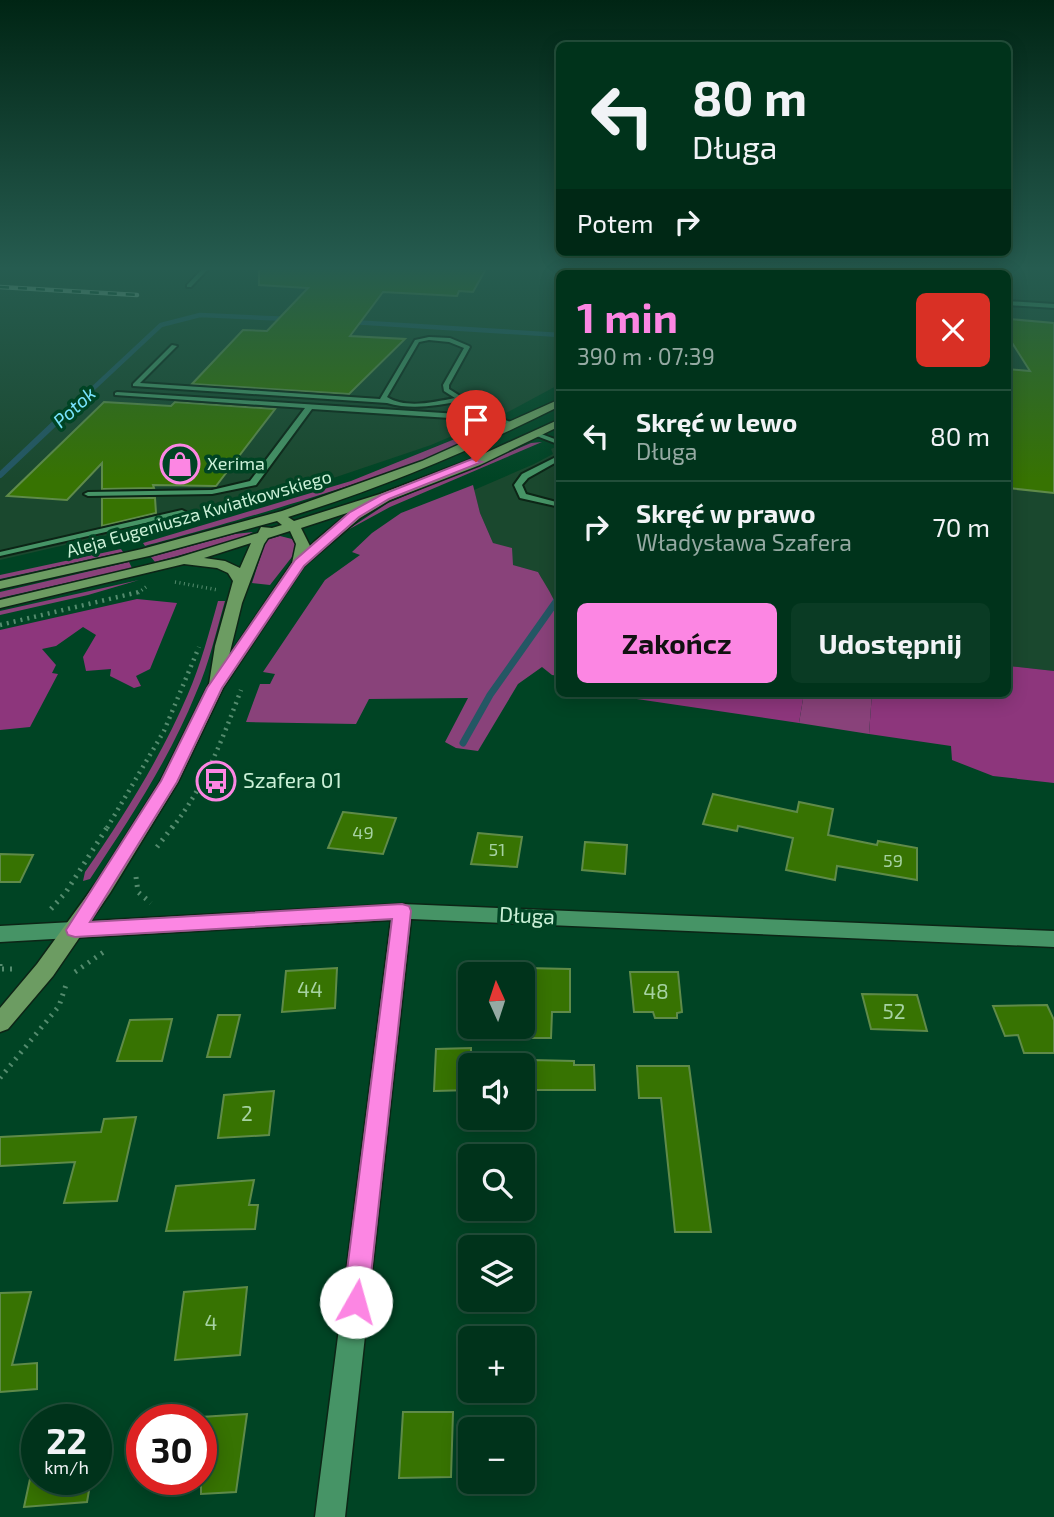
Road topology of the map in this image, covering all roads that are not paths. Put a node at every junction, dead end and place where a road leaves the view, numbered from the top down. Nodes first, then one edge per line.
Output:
1 (173, 346) dead end
2 (117, 394) dead end
3 (461, 400) junction
4 (386, 401) junction
5 (556, 404) edge
6 (310, 407) junction
7 (477, 418) junction
8 (556, 424) edge
9 (514, 425) junction
10 (536, 434) junction
11 (556, 442) edge
12 (556, 459) edge
13 (88, 494) dead end
14 (385, 497) junction
15 (556, 505) dead end
16 (182, 512) dead end
17 (277, 516) junction
18 (292, 526) junction
19 (262, 535) junction
20 (0, 554) edge
21 (181, 561) junction
22 (299, 563) junction
23 (0, 585) edge
24 (234, 592) junction
25 (0, 604) edge
26 (215, 688) junction
27 (402, 911) junction
28 (75, 930) junction
29 (0, 934) edge
30 (1054, 939) edge
31 (0, 1023) edge
32 (330, 1517) edge

1 - 4 lane
2 - 6 lane
3 - 4 lane
3 - 4 lane
3 - 7 lane
5 - 9 street, Aleja Eugeniusza Kwiatkowskiego
6 - 7 lane
6 - 13 lane
7 - 9 lane
8 - 10 street, Aleja Eugeniusza Kwiatkowskiego
9 - 10 street
9 - 17 street, Aleja Eugeniusza Kwiatkowskiego
10 - 11 lane
10 - 14 street, Aleja Eugeniusza Kwiatkowskiego
12 - 15 lane
14 - 18 street, Aleja Eugeniusza Kwiatkowskiego
14 - 22 street
16 - 20 lane
17 - 18 street
17 - 19 street
17 - 23 street, Aleja Eugeniusza Kwiatkowskiego
18 - 19 street, Aleja Eugeniusza Kwiatkowskiego
18 - 22 street
19 - 21 street, Aleja Eugeniusza Kwiatkowskiego
19 - 24 street
21 - 24 street
21 - 25 street, Aleja Eugeniusza Kwiatkowskiego
22 - 26 street
24 - 26 street
26 - 28 street
27 - 28 street, Długa
27 - 30 street, Długa
27 - 32 street
28 - 29 street, Długa
28 - 31 street

